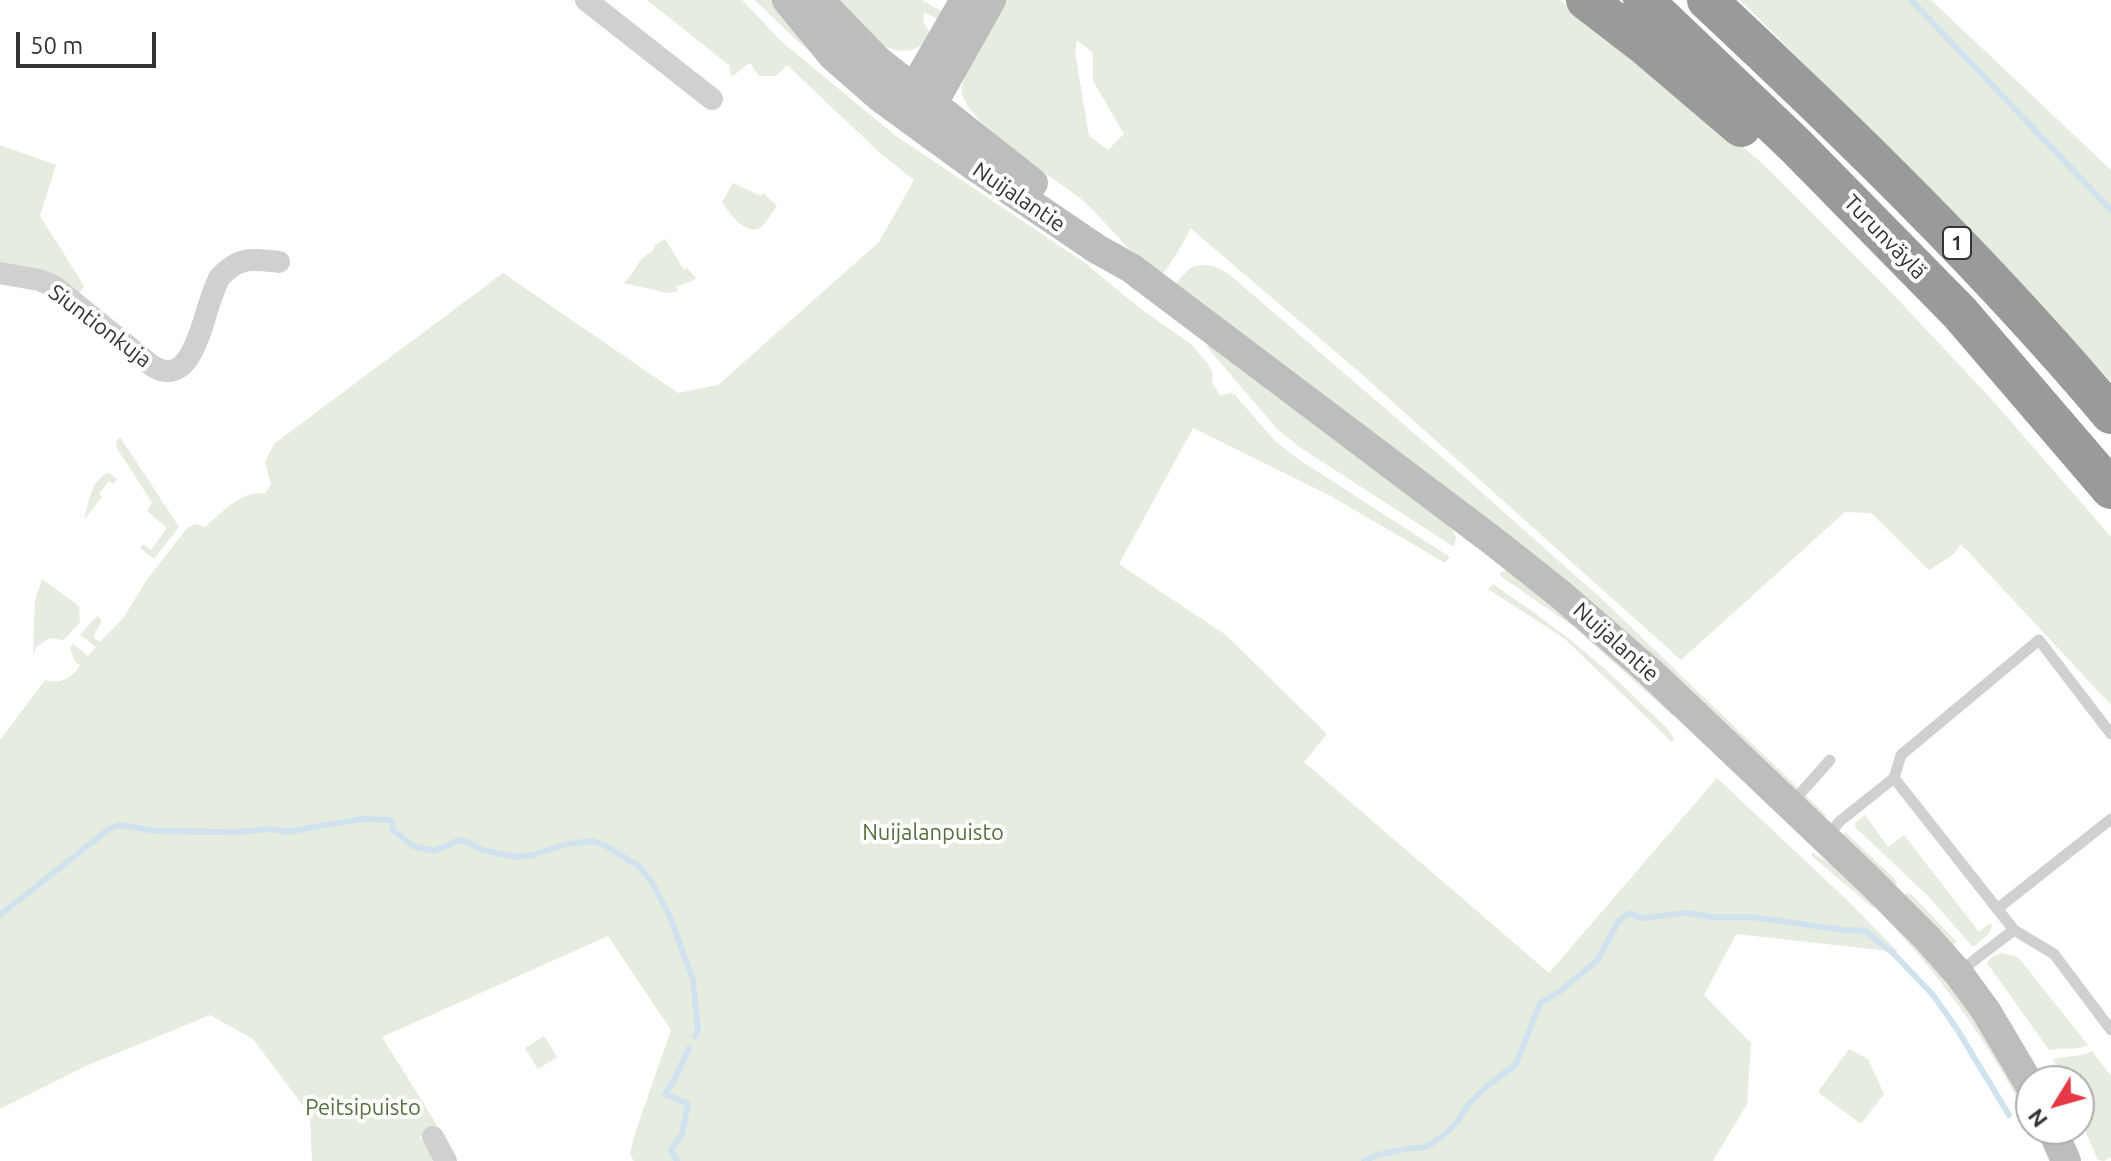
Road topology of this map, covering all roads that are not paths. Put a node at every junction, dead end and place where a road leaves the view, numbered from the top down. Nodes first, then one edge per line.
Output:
1 (586, 0) edge
2 (787, 0) edge
3 (819, 0) edge
4 (965, 0) edge
5 (991, 0) edge
6 (1586, 0) edge
7 (1643, 0) edge
8 (1707, 0) edge
9 (712, 99) dead end
10 (919, 105) junction
11 (279, 262) dead end
12 (0, 273) edge
13 (1960, 313) junction
14 (2111, 414) edge
15 (2111, 489) edge
16 (2111, 734) edge
17 (1830, 760) dead end
18 (1894, 778) junction
19 (1790, 805) junction
20 (2111, 819) edge
21 (1825, 839) junction
22 (1997, 909) junction
23 (2014, 930) junction
24 (1959, 974) junction
25 (2111, 1030) edge
26 (2018, 1065) edge
27 (433, 1137) dead end
28 (446, 1161) edge

1 - 9 street
2 - 10 main road
3 - 10 main road
4 - 10 main road
5 - 10 main road
6 - 13 highway
7 - 13 highway, Turunväylä / 1
8 - 14 highway, Turunväylä / 1
10 - 19 main road, Nuijalantie
11 - 12 street, Siuntionkuja
13 - 15 highway, Turunväylä / 1
16 - 18 lane
17 - 19 lane
18 - 21 lane
18 - 22 lane
19 - 21 main road, Nuijalantie
20 - 22 lane
21 - 24 main road, Nuijalantie
22 - 23 lane
23 - 24 lane
23 - 25 lane
24 - 26 main road, Nuijalantie
27 - 28 street

